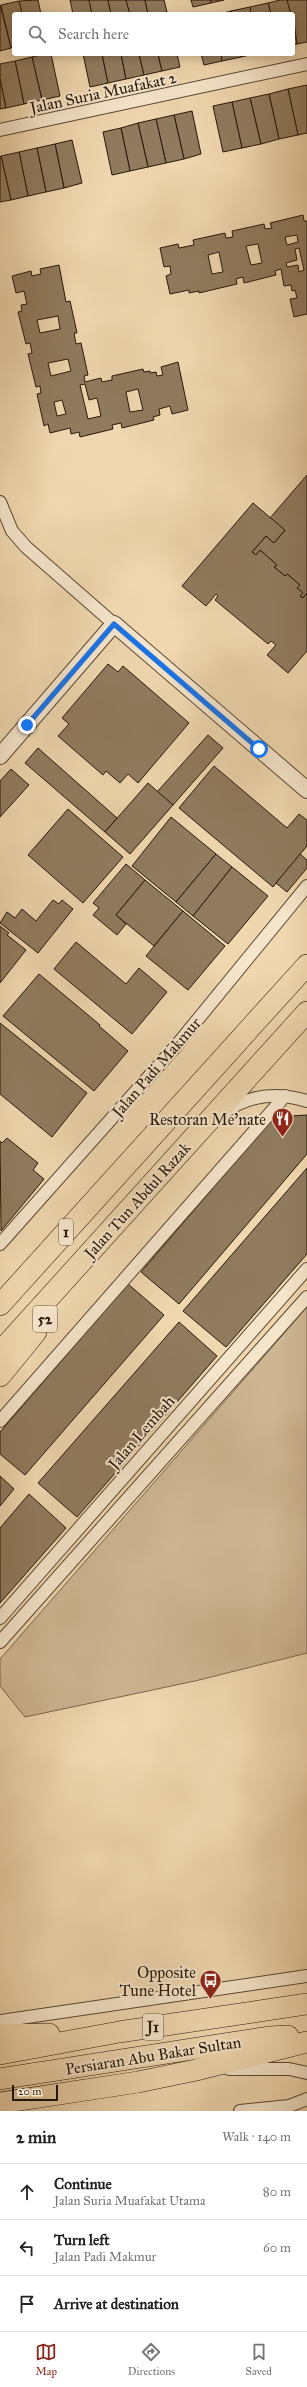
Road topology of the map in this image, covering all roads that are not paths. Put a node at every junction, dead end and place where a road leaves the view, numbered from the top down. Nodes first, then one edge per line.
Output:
1 (307, 64) edge
2 (0, 130) edge
3 (0, 502) edge
4 (114, 624) junction
5 (0, 756) edge
6 (307, 790) edge
7 (307, 886) edge
8 (307, 965) edge
9 (307, 1012) edge
10 (285, 1096) junction
11 (307, 1101) edge
12 (207, 1124) junction
13 (0, 1244) edge
14 (84, 1258) junction
15 (307, 1269) edge
16 (307, 1297) edge
17 (0, 1305) edge
18 (0, 1352) edge
19 (228, 1358) junction
20 (242, 1369) junction
21 (0, 1376) edge
22 (0, 1421) edge
23 (76, 1530) junction
24 (90, 1543) junction
25 (0, 1618) edge
26 (0, 1642) edge
27 (307, 1976) edge
28 (307, 2004) edge
29 (0, 2021) edge
30 (119, 2032) junction
31 (0, 2035) edge
32 (307, 2035) edge
33 (307, 2042) edge
34 (0, 2054) edge
35 (196, 2070) junction
36 (307, 2073) edge
37 (0, 2079) edge
38 (307, 2099) edge
39 (0, 2103) edge
40 (258, 2110) edge
41 (240, 2111) edge

1 - 2 street, Jalan Suria Muafakat 2
3 - 4 street
4 - 5 street
4 - 6 street
7 - 13 street, Jalan Padi Makmur
8 - 17 highway, Jalan Tun Abdul Razak / 1
9 - 12 highway, Jalan Tun Abdul Razak / 1
10 - 11 street
10 - 12 street
10 - 22 street
12 - 14 highway, Jalan Tun Abdul Razak / 1
14 - 18 highway, Jalan Tun Abdul Razak / 1
14 - 21 highway, 52
15 - 19 street, Jalan Lembah
16 - 20 street
19 - 20 street
19 - 23 street, Jalan Lembah
20 - 24 street
23 - 24 street
23 - 25 street, Jalan Lembah
24 - 26 street
27 - 29 street
28 - 30 highway, Persiaran Abu Bakar Sultan / J1
30 - 31 highway
30 - 34 highway, Persiaran Abu Bakar Sultan / J1
32 - 37 highway, Persiaran Abu Bakar Sultan / J1
33 - 35 highway
35 - 36 street
35 - 39 highway
38 - 40 street
40 - 41 street

